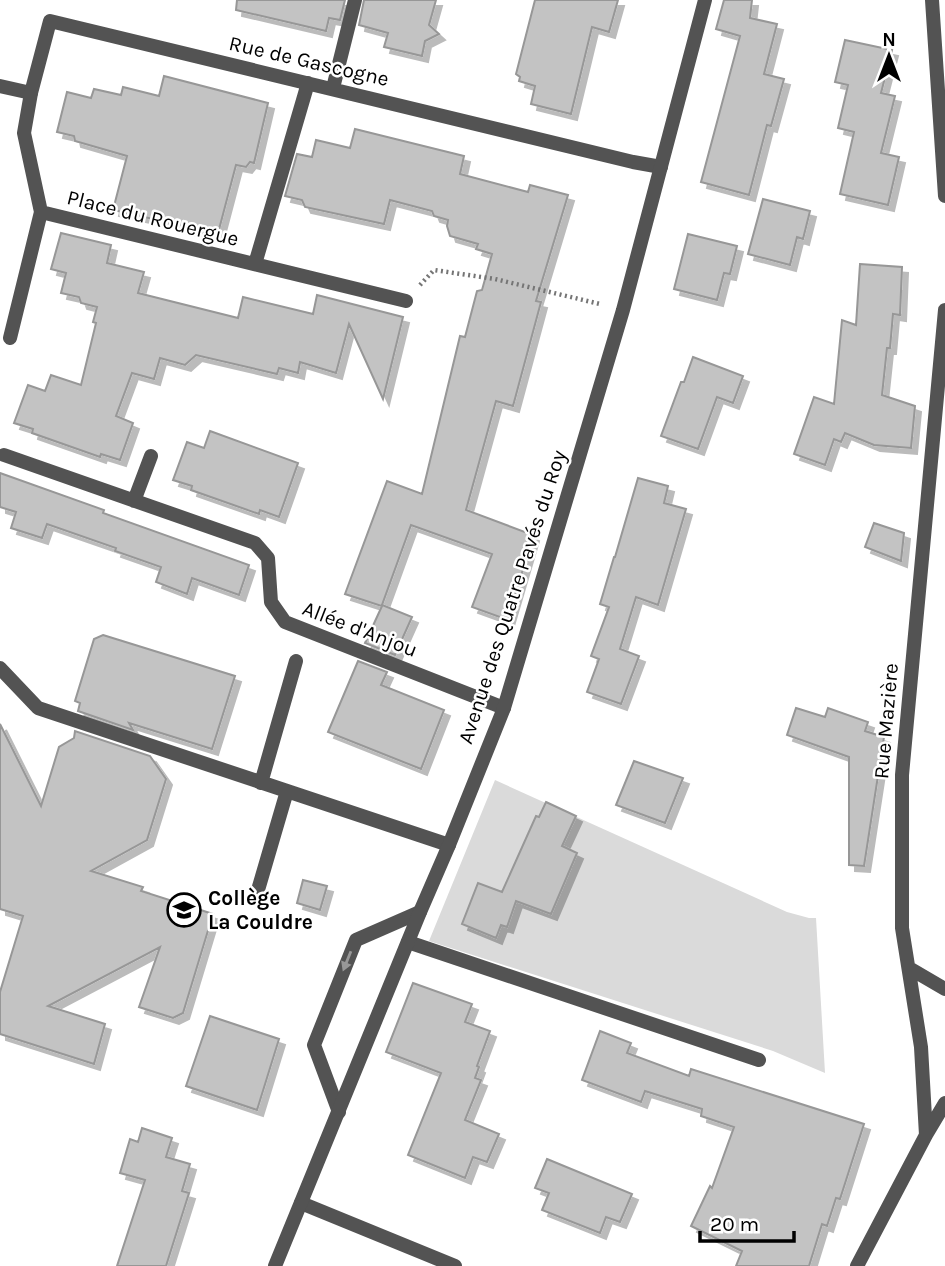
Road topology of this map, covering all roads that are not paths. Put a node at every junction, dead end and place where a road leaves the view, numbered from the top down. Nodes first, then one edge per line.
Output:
1 (355, 0) edge
2 (705, 0) edge
3 (932, 0) edge
4 (308, 83) junction
5 (0, 86) edge
6 (333, 88) junction
7 (31, 93) junction
8 (661, 167) junction
9 (945, 196) edge
10 (41, 212) junction
11 (256, 264) junction
12 (406, 302) road end
13 (945, 310) edge
14 (10, 338) dead end
15 (4, 455) dead end
16 (151, 456) dead end
17 (134, 501) junction
18 (296, 661) dead end
19 (0, 668) edge
20 (504, 708) junction
21 (261, 783) junction
22 (287, 791) junction
23 (449, 845) junction
24 (258, 890) dead end
25 (420, 912) junction
26 (408, 942) junction
27 (909, 968) junction
28 (945, 989) edge
29 (760, 1060) dead end
30 (945, 1103) edge
31 (339, 1112) junction
32 (926, 1135) junction
33 (301, 1203) junction
34 (275, 1266) edge
35 (456, 1266) edge
36 (857, 1266) edge

1 - 6 street
2 - 8 street, Avenue des Quatre Pavés du Roy
3 - 9 street
4 - 6 street, Rue de Gascogne
4 - 7 street, Rue de Gascogne
4 - 11 street, Place du Rouergue
5 - 7 street
6 - 8 street, Rue de Gascogne
7 - 10 street
8 - 20 street, Avenue des Quatre Pavés du Roy
10 - 11 street, Place du Rouergue
10 - 14 street
11 - 12 street, Place du Rouergue
13 - 27 street, Rue Mazière
15 - 17 street, Allée d'Anjou
16 - 17 street
17 - 20 street, Allée d'Anjou
18 - 21 street
19 - 21 street
20 - 23 street, Avenue des Quatre Pavés du Roy
21 - 22 street
22 - 23 street
22 - 24 street
23 - 25 street, Avenue des Quatre Pavés du Roy
25 - 26 street, Avenue des Quatre Pavés du Roy
25 -> 31 street
26 - 29 street
26 - 31 street, Avenue des Quatre Pavés du Roy
27 - 28 street
27 - 32 street, Rue Mazière
30 - 32 street
31 - 33 street, Avenue des Quatre Pavés du Roy
32 - 36 street
33 - 34 street, Avenue des Quatre Pavés du Roy
33 - 35 street

